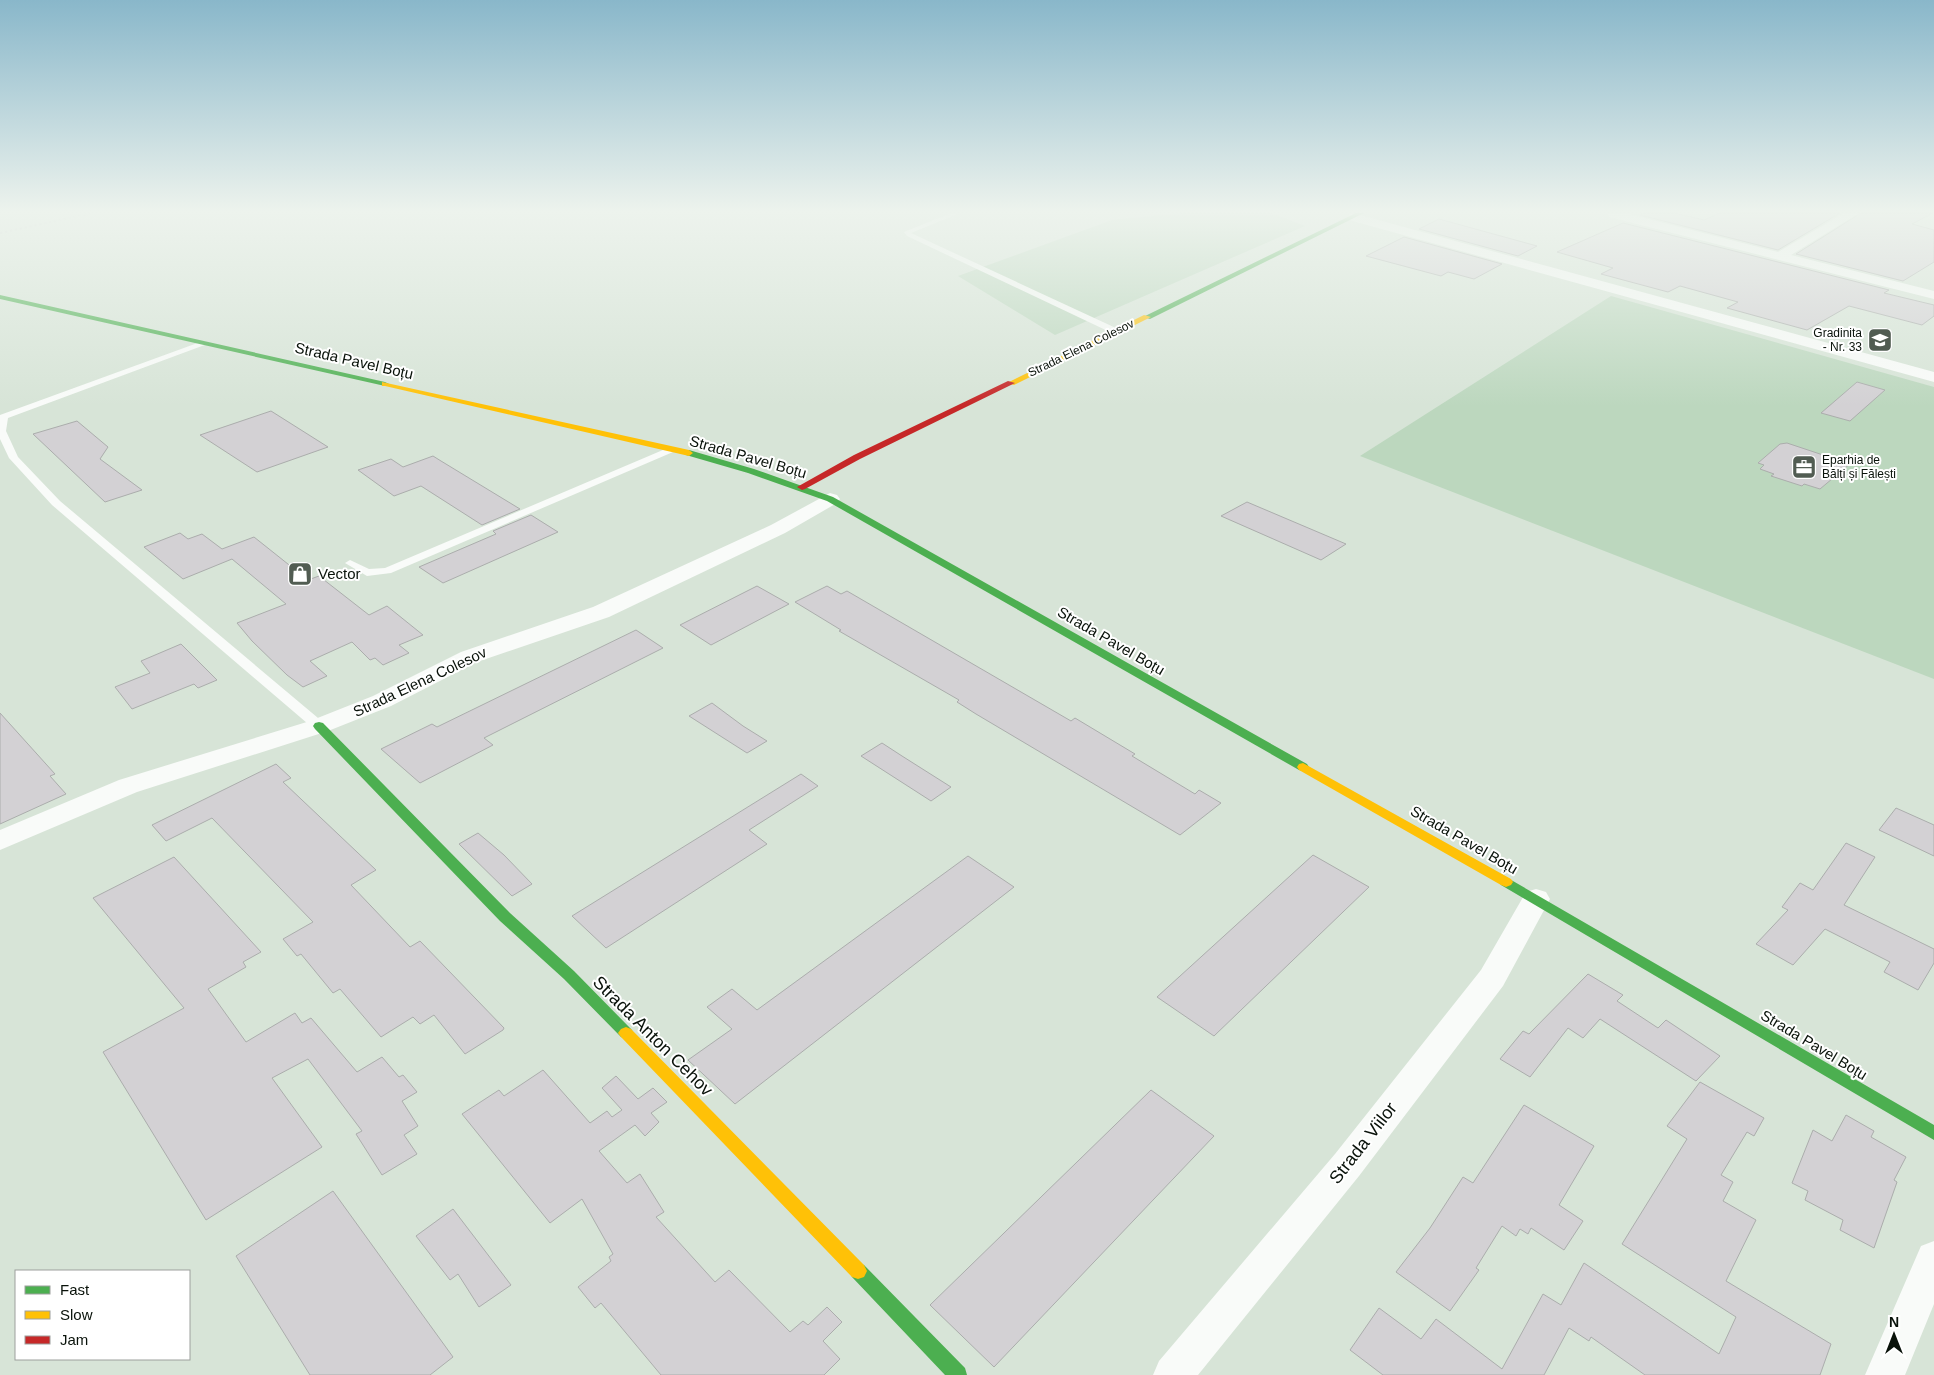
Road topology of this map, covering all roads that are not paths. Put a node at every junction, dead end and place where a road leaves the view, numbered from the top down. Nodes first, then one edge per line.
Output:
1 (999, 277) edge
2 (1227, 277) edge
3 (1577, 277) edge
4 (1863, 277) edge
5 (1934, 295) edge
6 (0, 296) edge
7 (1115, 331) junction
8 (206, 342) junction
9 (1934, 378) edge
10 (2, 418) edge
11 (670, 450) junction
12 (802, 487) junction
13 (830, 499) junction
14 (350, 563) dead end
15 (319, 726) junction
16 (0, 841) edge
17 (1536, 899) junction
18 (1934, 1133) edge
19 (1934, 1258) edge
20 (958, 1375) edge
21 (1173, 1375) edge
22 (1885, 1375) edge

1 - 7 lane
2 - 7 main road, Strada Elena Colesov
3 - 9 street
4 - 5 street
6 - 8 main road, Strada Pavel Boțu
7 - 12 main road, Strada Elena Colesov
8 - 10 lane
8 - 11 main road, Strada Pavel Boțu
10 - 15 lane
11 - 12 main road, Strada Pavel Boțu
11 - 14 lane
12 - 13 main road, Strada Pavel Boțu
13 - 15 street, Strada Elena Colesov
13 - 17 main road, Strada Pavel Boțu
15 - 16 street, Strada Elena Colesov
15 - 20 main road, Strada Anton Cehov
17 - 18 main road, Strada Pavel Boțu
17 - 21 street, Strada Viilor
19 - 22 street

